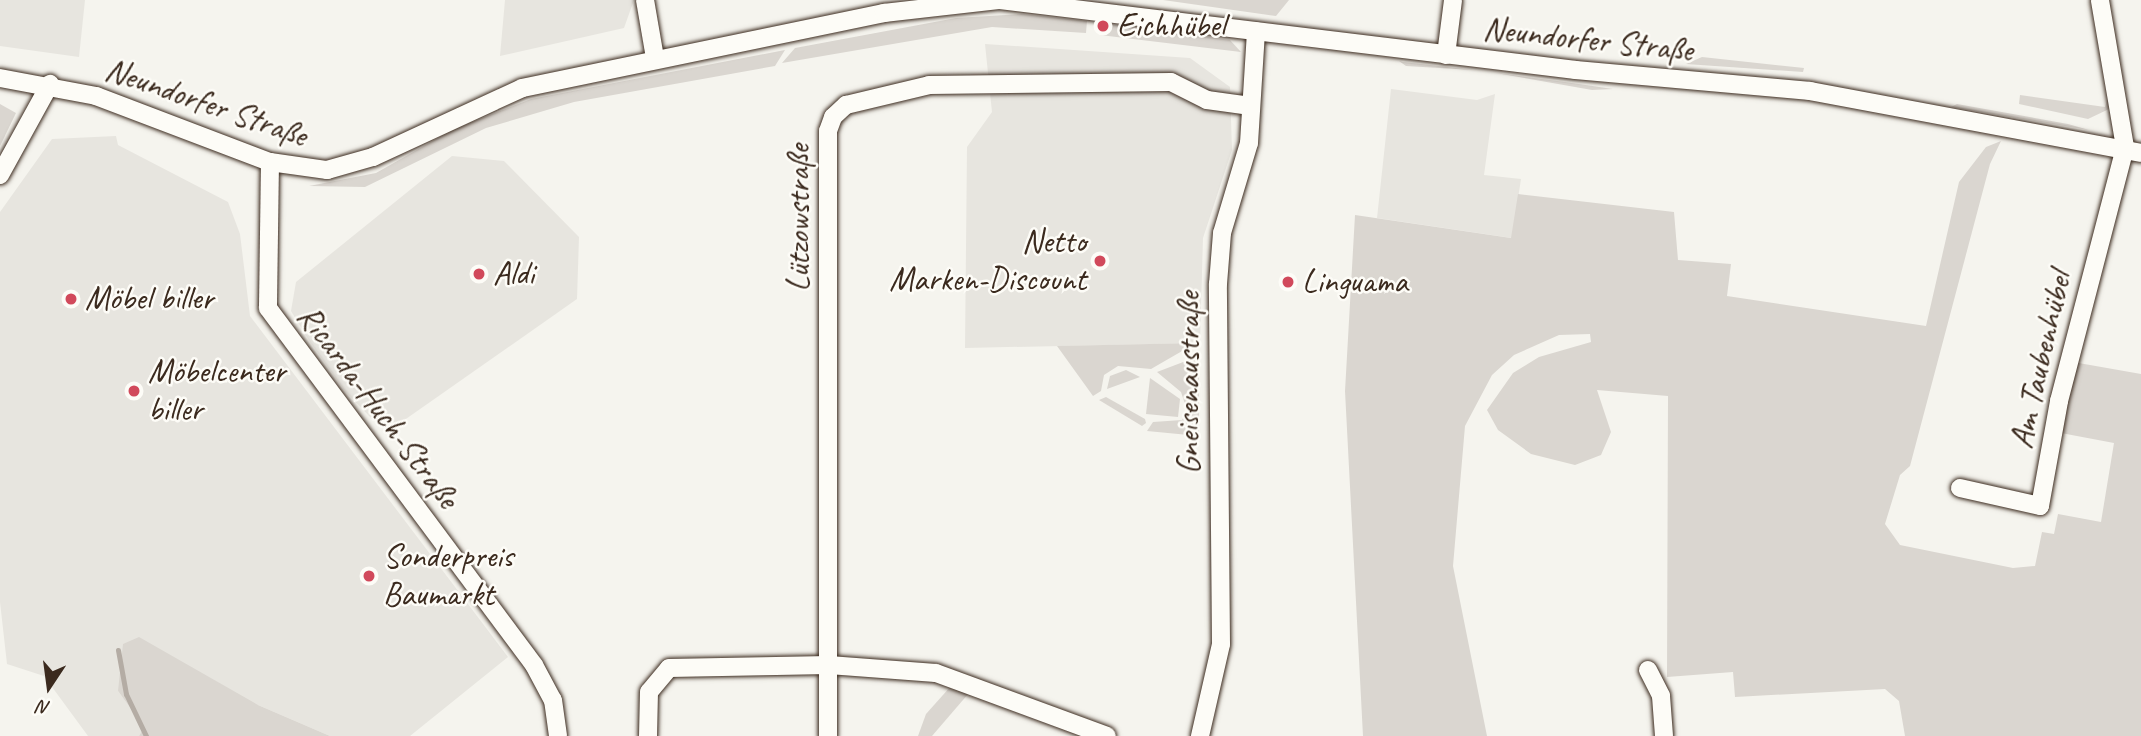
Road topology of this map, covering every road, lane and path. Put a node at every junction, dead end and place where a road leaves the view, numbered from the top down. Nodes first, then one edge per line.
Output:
1 (645, 0) edge
2 (999, 0) edge
3 (1453, 0) edge
4 (2100, 0) edge
5 (885, 7) edge
6 (1256, 31) junction
7 (1446, 55) junction
8 (655, 58) junction
9 (0, 78) edge
10 (50, 84) junction
11 (1251, 106) junction
12 (2133, 150) edge
13 (270, 162) junction
14 (0, 176) edge
15 (1960, 488) dead end
16 (829, 665) junction
17 (1648, 670) dead end
18 (558, 736) edge
19 (648, 736) edge
20 (828, 736) edge
21 (1107, 736) edge
22 (1200, 736) edge
23 (1664, 736) edge

1 - 8 street
2 - 5 street, Neundorfer Straße
2 - 6 street, Neundorfer Straße
3 - 7 street
4 - 12 street
5 - 8 street, Neundorfer Straße
6 - 7 street, Neundorfer Straße
6 - 11 street, Gneisenaustraße
7 - 12 street, Neundorfer Straße
8 - 13 street, Neundorfer Straße
9 - 10 street, Neundorfer Straße
10 - 13 street, Neundorfer Straße
10 - 14 street
11 - 16 street, Lützowstraße
11 - 22 street, Gneisenaustraße
12 - 15 street, Am Taubenhübel
13 - 18 street, Ricarda-Huch-Straße
16 - 19 street
16 - 20 street, Lützowstraße
16 - 21 street
17 - 23 street

